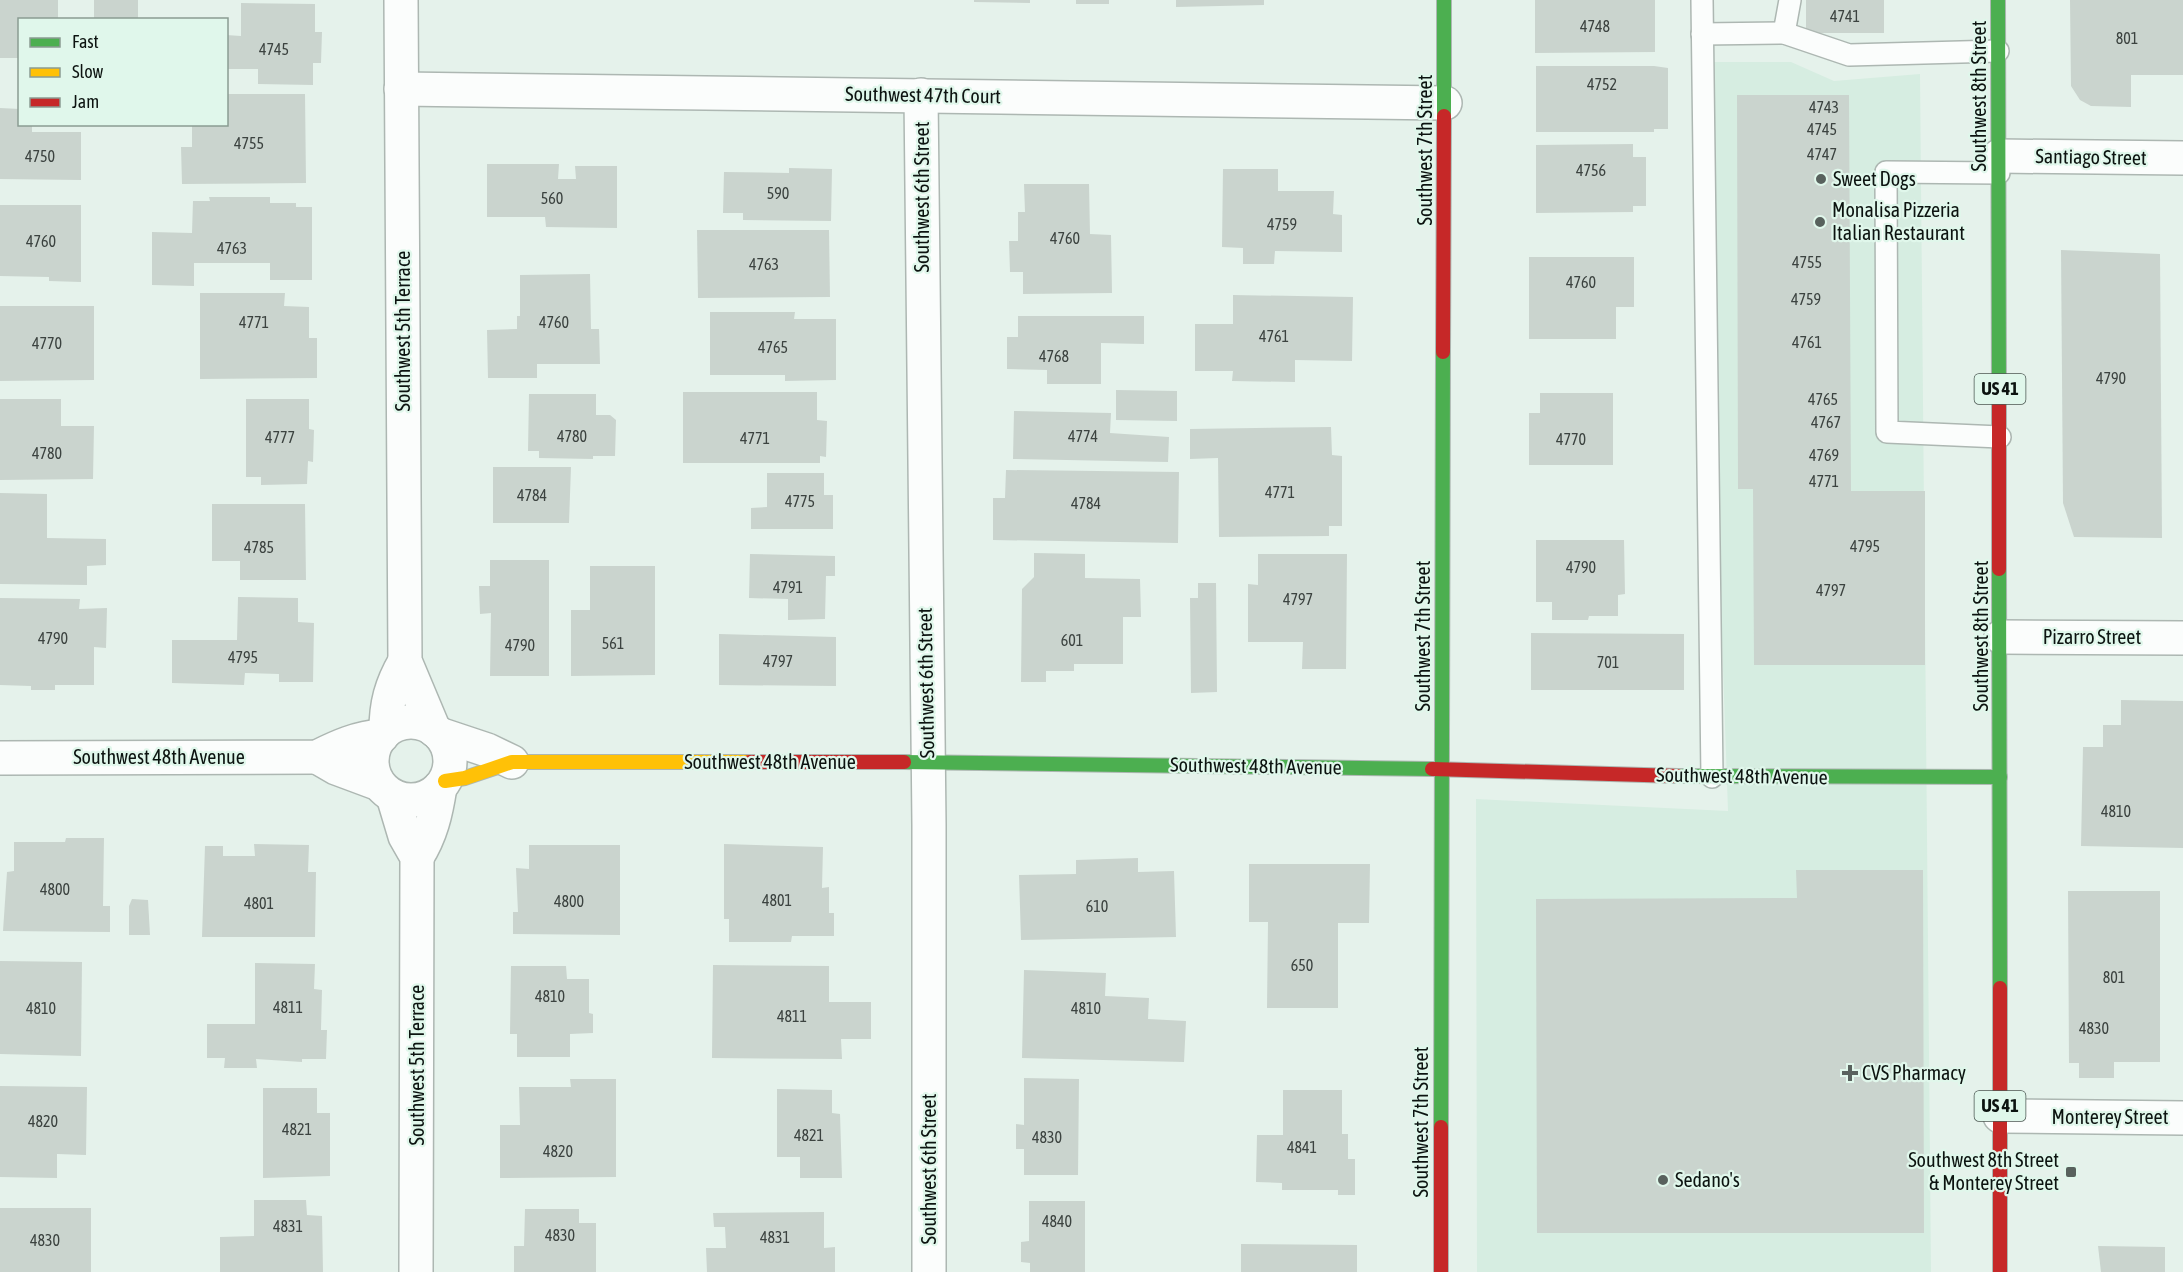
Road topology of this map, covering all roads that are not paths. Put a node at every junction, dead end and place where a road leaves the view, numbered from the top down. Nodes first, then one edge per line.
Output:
1 (401, 0) edge
2 (1444, 0) edge
3 (1702, 0) edge
4 (1790, 0) edge
5 (1998, 0) edge
6 (1784, 33) junction
7 (1702, 34) junction
8 (1998, 51) junction
9 (401, 89) junction
10 (921, 95) junction
11 (1445, 103) junction
12 (2183, 158) edge
13 (1999, 164) junction
14 (2000, 437) junction
15 (2001, 637) junction
16 (2183, 638) edge
17 (405, 661) junction
18 (436, 732) junction
19 (384, 734) junction
20 (317, 757) junction
21 (0, 758) edge
22 (512, 762) junction
23 (927, 762) junction
24 (1440, 770) junction
25 (1712, 777) junction
26 (2000, 777) junction
27 (443, 784) junction
28 (386, 790) junction
29 (417, 857) junction
30 (2000, 1116) junction
31 (2183, 1118) edge
32 (416, 1272) edge
33 (929, 1272) edge
34 (1441, 1272) edge
35 (2000, 1272) edge

1 - 9 street, Southwest 5th Terrace
2 - 11 street, Southwest 7th Street
3 - 7 lane
4 - 6 lane
5 - 8 street, Southwest 8th Street / US 41
6 - 7 lane
6 - 8 lane
7 - 25 lane
8 - 13 street, Southwest 8th Street / US 41
9 - 10 street, Southwest 47th Court
9 - 17 street, Southwest 5th Terrace
10 - 11 street, Southwest 47th Court
10 - 23 street, Southwest 6th Street
11 - 24 street, Southwest 7th Street
12 - 13 street, Santiago Street
13 - 14 street, Southwest 8th Street / US 41
13 - 14 lane
14 - 15 street, Southwest 8th Street / US 41
15 - 16 street, Pizarro Street
15 - 26 street, Southwest 8th Street / US 41
17 - 18 street, Southwest 5th Terrace
17 - 19 street, Southwest 5th Terrace
18 - 19 street
18 - 22 street, Southwest 48th Avenue
18 - 27 street, Southwest 5th Terrace
19 - 20 street, Southwest 48th Avenue
19 - 28 street, Southwest 5th Terrace
20 - 21 street, Southwest 48th Avenue
20 - 28 street, Southwest 48th Avenue
22 - 23 street, Southwest 48th Avenue
22 - 27 street, Southwest 48th Avenue
23 - 24 street, Southwest 48th Avenue
23 - 33 street, Southwest 6th Street
24 - 25 street, Southwest 48th Avenue
24 - 34 street, Southwest 7th Street
25 - 26 street, Southwest 48th Avenue
26 - 30 street, Southwest 8th Street / US 41
27 - 28 street
27 - 29 street, Southwest 5th Terrace
28 - 29 street, Southwest 5th Terrace
29 - 32 street, Southwest 5th Terrace
30 - 31 street, Monterey Street
30 - 35 street, Southwest 8th Street / US 41

